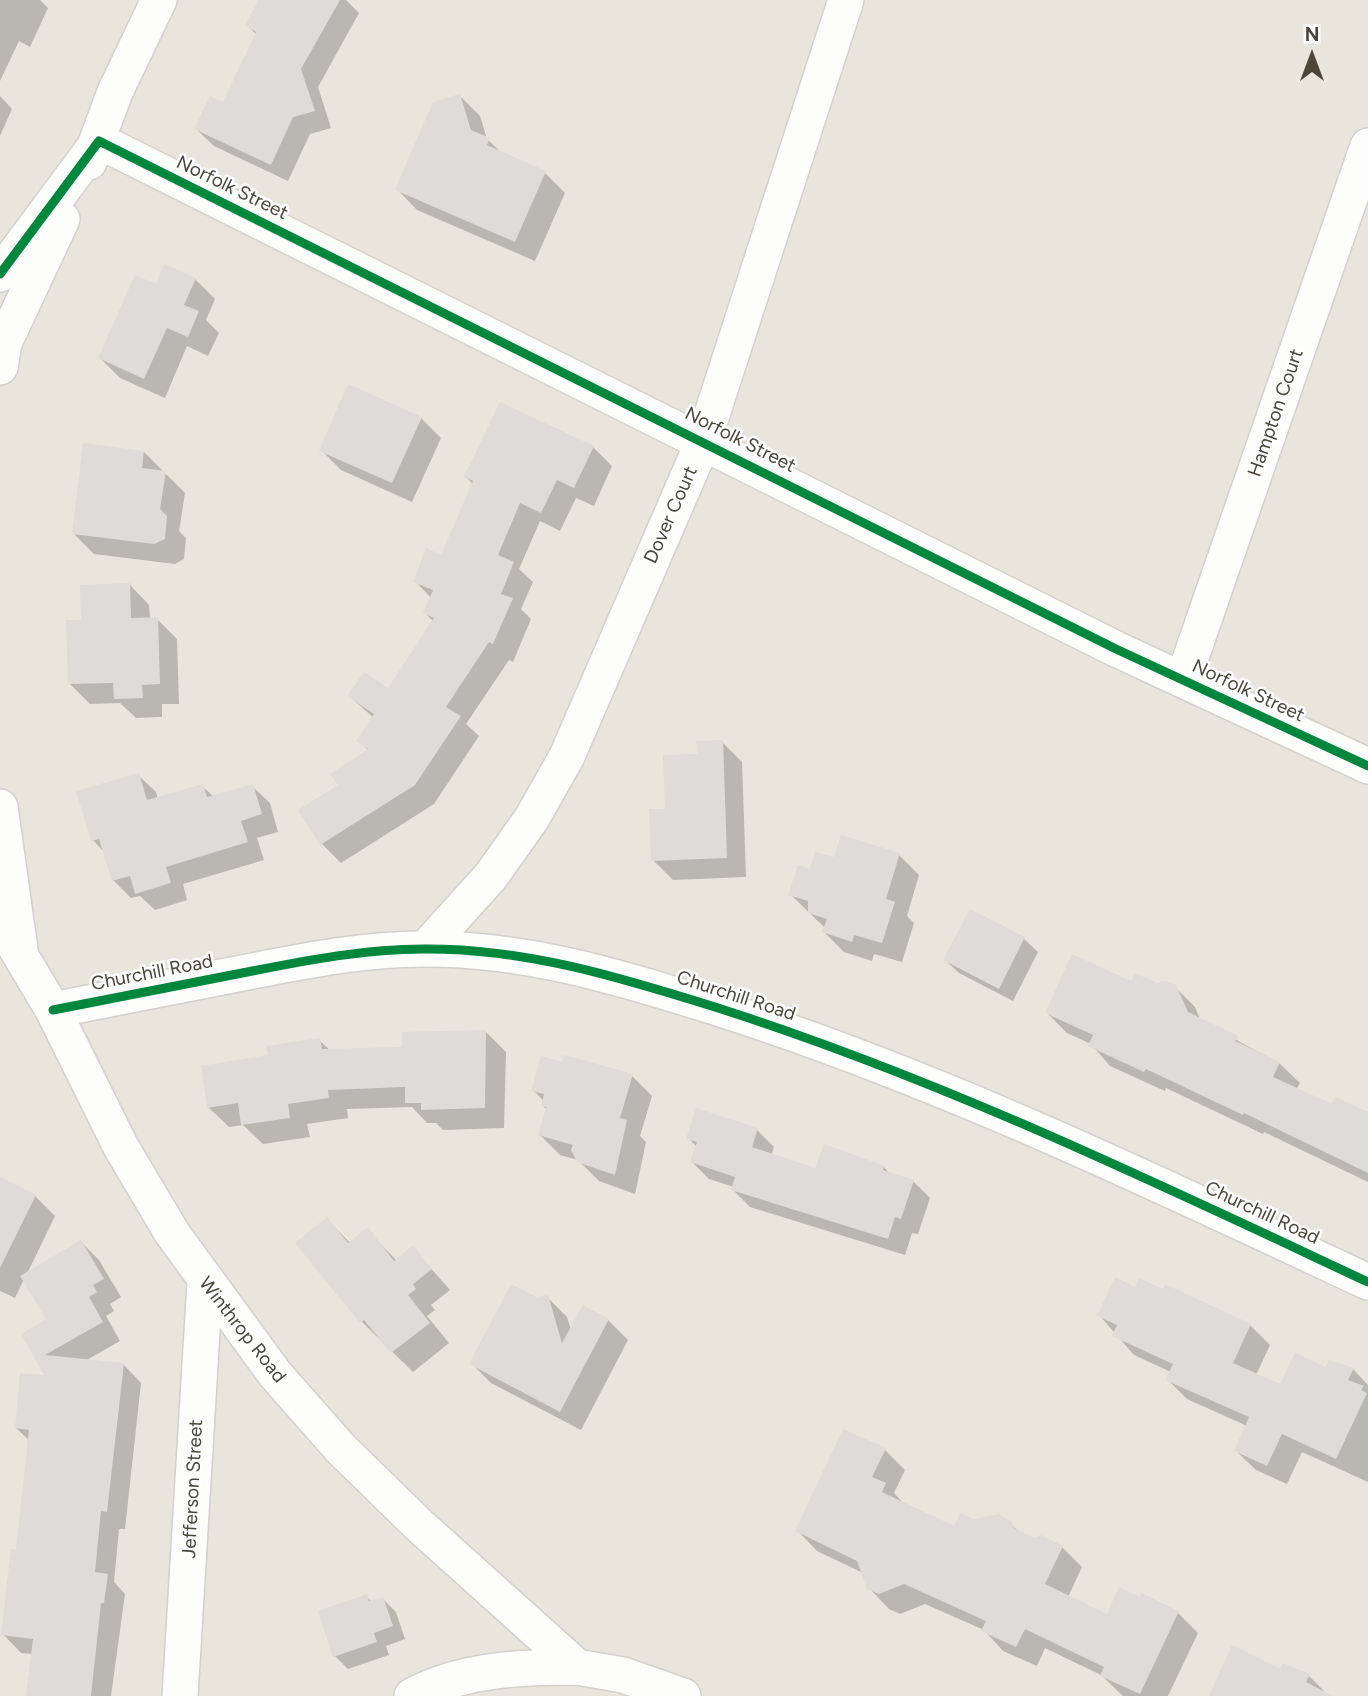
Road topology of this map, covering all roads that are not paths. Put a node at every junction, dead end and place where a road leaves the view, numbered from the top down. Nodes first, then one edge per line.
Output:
1 (159, 0) edge
2 (846, 0) edge
3 (99, 141) junction
4 (1368, 146) edge
5 (0, 274) edge
6 (0, 367) edge
7 (703, 442) junction
8 (1183, 680) junction
9 (1368, 766) edge
10 (0, 807) edge
11 (0, 921) edge
12 (425, 949) junction
13 (10, 956) edge
14 (53, 1010) junction
15 (205, 1282) junction
16 (1368, 1282) edge
17 (577, 1667) junction
18 (180, 1696) edge
19 (412, 1696) edge
20 (683, 1696) edge

1 - 3 street
2 - 7 street, Dover Court
3 - 5 street
3 - 6 street
3 - 7 street, Norfolk Street
4 - 8 street, Hampton Court
7 - 8 street, Norfolk Street
7 - 12 street, Dover Court
8 - 9 street, Norfolk Street
10 - 13 street
11 - 13 street, Winthrop Road
12 - 14 street, Churchill Road
12 - 16 street, Churchill Road
13 - 14 street, Winthrop Road
14 - 15 street, Winthrop Road
15 - 17 street, Winthrop Road
15 - 18 street, Jefferson Street
17 - 19 street
17 - 20 street

